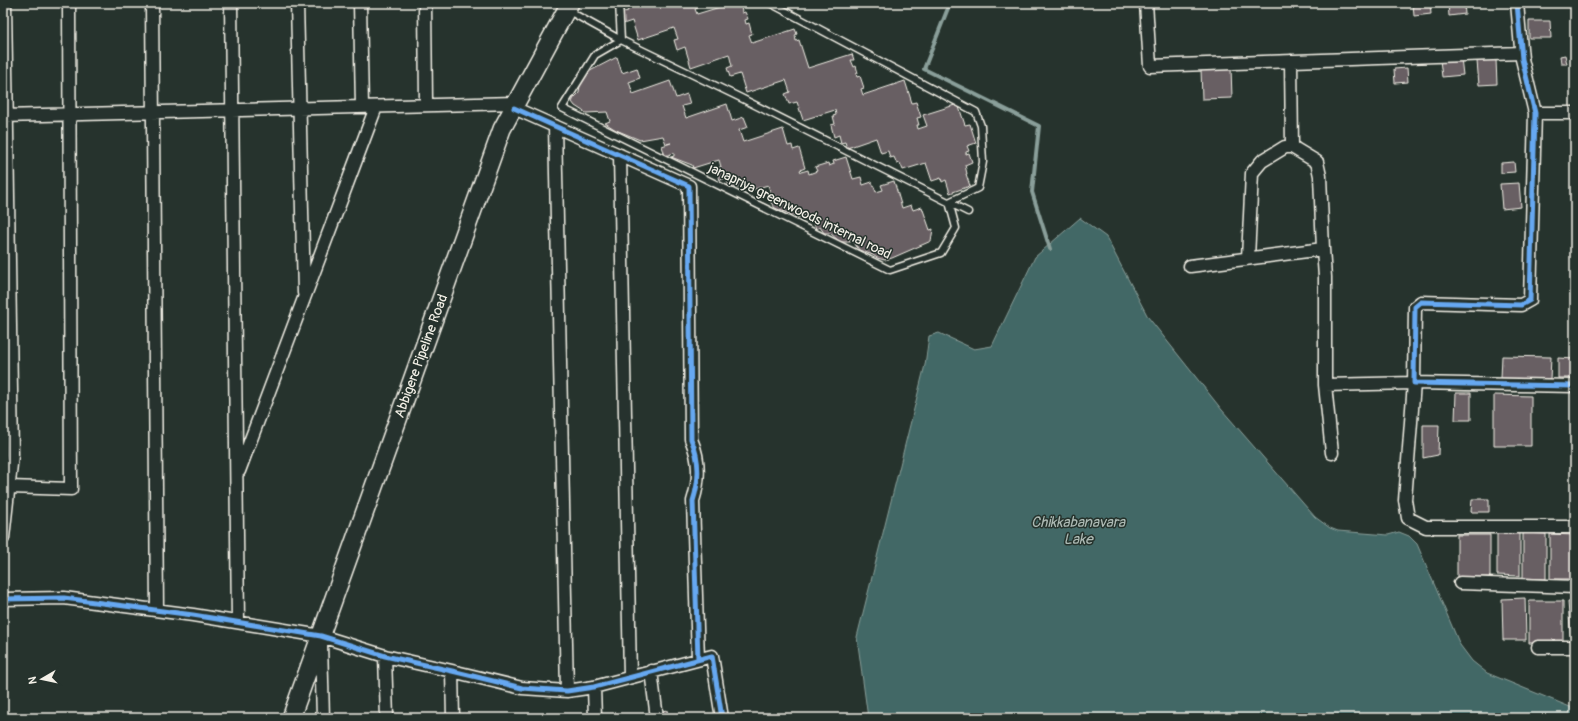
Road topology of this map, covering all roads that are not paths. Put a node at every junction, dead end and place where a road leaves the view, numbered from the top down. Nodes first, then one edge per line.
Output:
1 (4, 3) edge
2 (69, 3) edge
3 (152, 3) edge
4 (231, 3) edge
5 (297, 3) edge
6 (360, 3) edge
7 (425, 3) edge
8 (619, 3) edge
9 (770, 3) edge
10 (1146, 3) edge
11 (1517, 3) edge
12 (568, 6) edge
13 (621, 40) junction
14 (1521, 53) junction
15 (1291, 61) junction
16 (426, 103) dead end
17 (515, 106) junction
18 (362, 107) junction
19 (376, 107) junction
20 (298, 109) junction
21 (232, 111) junction
22 (154, 112) junction
23 (1535, 113) junction
24 (1575, 113) edge
25 (70, 115) junction
26 (5, 116) edge
27 (555, 126) junction
28 (1292, 147) junction
29 (620, 155) junction
30 (949, 202) junction
31 (968, 212) dead end
32 (1323, 249) junction
33 (1248, 258) junction
34 (1190, 266) dead end
35 (304, 300) junction
36 (1414, 383) junction
37 (1325, 385) junction
38 (1575, 386) edge
39 (1332, 453) dead end
40 (8, 455) edge
41 (237, 478) junction
42 (9, 487) junction
43 (1575, 527) edge
44 (3, 538) edge
45 (1460, 583) dead end
46 (1575, 587) edge
47 (3, 599) edge
48 (157, 610) junction
49 (238, 622) junction
50 (321, 636) junction
51 (1538, 647) dead end
52 (1575, 647) edge
53 (385, 656) junction
54 (698, 660) junction
55 (452, 671) junction
56 (651, 671) junction
57 (630, 677) junction
58 (594, 687) junction
59 (567, 691) junction
60 (291, 718) edge
61 (323, 718) edge
62 (387, 718) edge
63 (453, 718) edge
64 (595, 718) edge
65 (657, 718) edge
66 (722, 718) edge

1 - 26 street
2 - 25 street
3 - 22 street
4 - 21 street
5 - 20 street
6 - 18 street
7 - 16 street
8 - 13 lane
9 - 30 lane
10 - 15 street
11 - 14 street
12 - 13 lane
12 - 17 main road, Abbigere Pipeline Road
13 - 30 lane
13 - 30 lane, janapriya greenwoods internal road
14 - 15 street
14 - 23 street
15 - 28 street
17 - 19 street
17 - 27 street
17 - 50 main road, Abbigere Pipeline Road
18 - 19 street
18 - 20 street
19 - 35 street
20 - 21 street
20 - 35 street
21 - 22 street
21 - 41 street
22 - 25 street
22 - 48 street
23 - 24 street
23 - 36 street
25 - 26 street
25 - 42 street
26 - 40 street
27 - 29 street
27 - 59 street
28 - 32 street
28 - 33 street
29 - 54 street
29 - 57 street
30 - 31 lane
32 - 33 street
32 - 37 street
33 - 34 street
35 - 41 street
36 - 37 street
36 - 38 street
36 - 43 street
37 - 39 street
40 - 42 street
41 - 49 street
42 - 44 street
45 - 46 street
47 - 48 street
48 - 49 street
49 - 50 street
50 - 53 street
50 - 60 main road, Abbigere Pipeline Road
50 - 61 street
51 - 52 street
53 - 55 street
53 - 62 street
54 - 56 street
54 - 66 street
55 - 59 street
55 - 63 street
56 - 57 street
56 - 65 street
57 - 58 street
58 - 59 street
58 - 64 street

